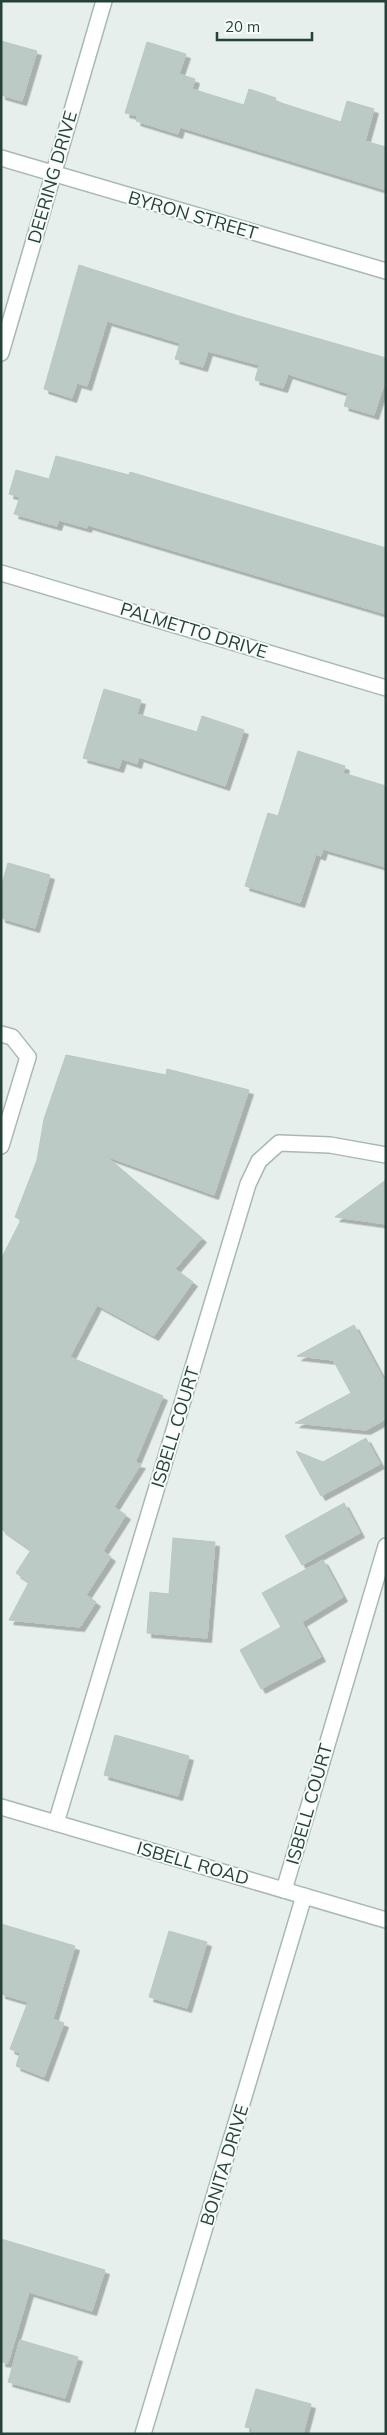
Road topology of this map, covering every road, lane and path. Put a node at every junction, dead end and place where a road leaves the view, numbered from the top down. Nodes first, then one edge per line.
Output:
1 (104, 1) edge
2 (1, 158) edge
3 (54, 174) junction
4 (386, 271) edge
5 (1, 353) edge
6 (1, 573) edge
7 (386, 688) edge
8 (1, 1034) edge
9 (1, 1146) edge
10 (386, 1155) edge
11 (386, 1546) edge
12 (1, 1807) edge
13 (56, 1823) junction
14 (284, 1890) junction
15 (304, 1896) junction
16 (386, 1920) edge
17 (143, 2434) edge

1 - 3 street, DEERING DRIVE
2 - 3 street, BYRON STREET
3 - 4 street, BYRON STREET
3 - 5 street, DEERING DRIVE
6 - 7 street, PALMETTO DRIVE
8 - 9 street
10 - 13 street, ISBELL COURT
11 - 14 street, ISBELL COURT
12 - 13 street, ISBELL ROAD
13 - 14 street, ISBELL ROAD
14 - 15 street, ISBELL ROAD
15 - 16 street, ISBELL ROAD
15 - 17 street, BONITA DRIVE

